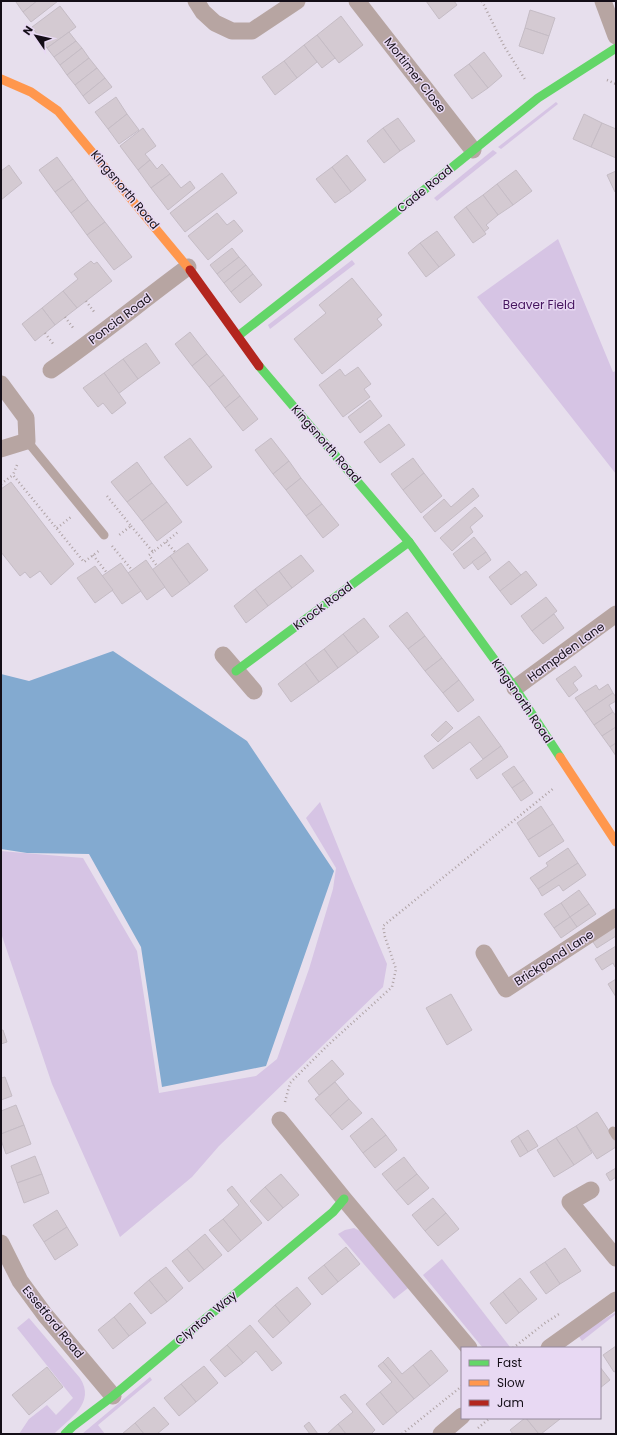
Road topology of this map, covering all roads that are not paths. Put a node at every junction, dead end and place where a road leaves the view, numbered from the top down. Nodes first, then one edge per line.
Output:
1 (196, 1) edge
2 (296, 1) edge
3 (357, 1) edge
4 (603, 1) edge
5 (616, 36) edge
6 (616, 48) edge
7 (1, 79) edge
8 (473, 150) junction
9 (188, 267) junction
10 (238, 336) junction
11 (51, 370) dead end
12 (1, 384) edge
13 (27, 441) junction
14 (1, 449) edge
15 (107, 539) road end
16 (409, 542) junction
17 (613, 623) edge
18 (222, 655) dead end
19 (236, 671) junction
20 (515, 688) junction
21 (254, 691) dead end
22 (616, 842) edge
23 (616, 917) edge
24 (484, 953) dead end
25 (280, 1120) road end
26 (591, 1190) dead end
27 (344, 1199) junction
28 (1, 1243) edge
29 (616, 1258) edge
30 (616, 1300) edge
31 (468, 1347) edge
32 (550, 1347) edge
33 (113, 1396) junction
34 (461, 1417) edge
35 (65, 1434) edge
36 (441, 1434) edge

1 - 2 street
3 - 8 street, Mortimer Close
4 - 5 street
6 - 8 street, Cade Road
7 - 9 street, Kingsnorth Road
8 - 10 street, Cade Road
9 - 10 street, Kingsnorth Road
9 - 11 street, Poncia Road
10 - 16 street, Kingsnorth Road
12 - 13 street
13 - 14 street
13 - 15 lane
16 - 19 street, Knock Road
16 - 20 street, Kingsnorth Road
17 - 20 street, Hampden Lane
18 - 19 street
19 - 21 street
20 - 22 street, Kingsnorth Road
23 - 24 street, Brickpond Lane
25 - 27 street
26 - 29 street
27 - 31 street
27 - 33 street, Clynton Way
28 - 33 street, Essetford Road
30 - 32 street
33 - 35 street, Clynton Way
34 - 36 street

